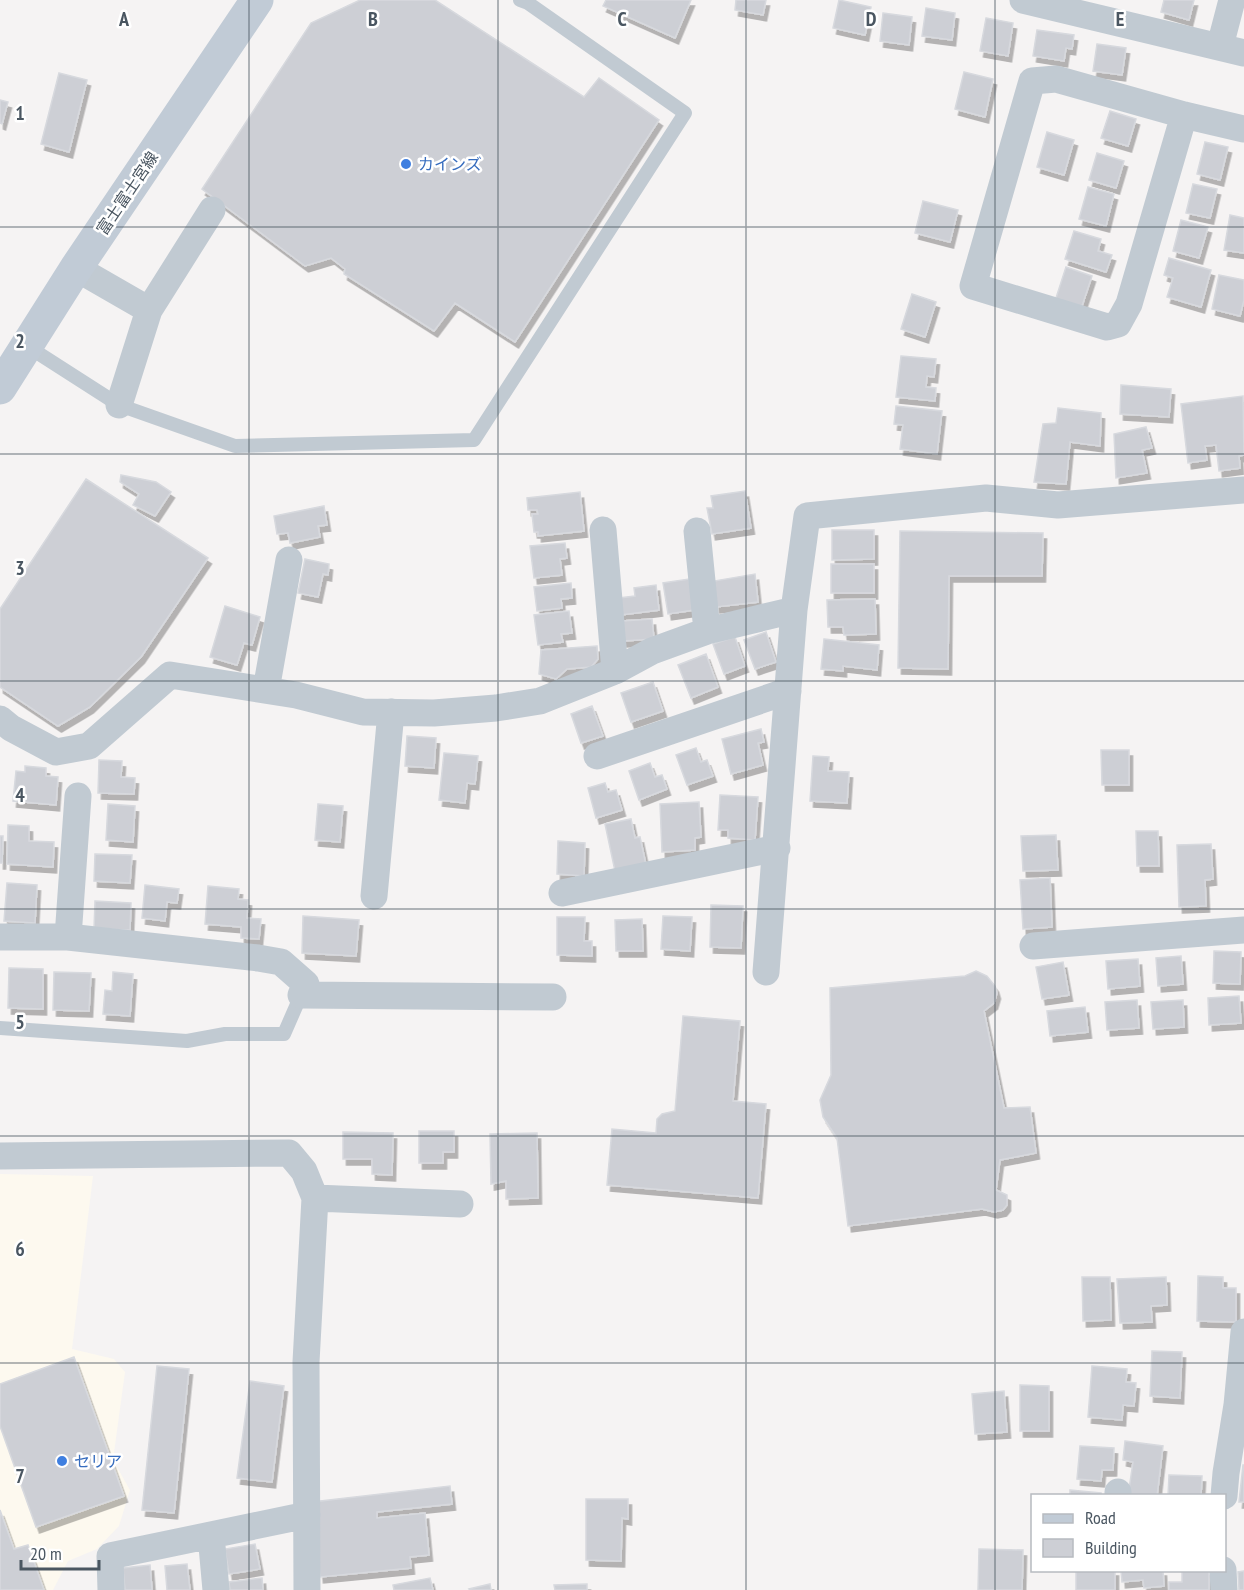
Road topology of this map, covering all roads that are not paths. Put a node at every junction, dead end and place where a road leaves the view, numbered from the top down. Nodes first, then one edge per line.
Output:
1 (257, 0) edge
2 (520, 0) edge
3 (1023, 0) edge
4 (1232, 0) edge
5 (1101, 9) edge
6 (1232, 49) edge
7 (1184, 115) junction
8 (1244, 129) edge
9 (212, 210) dead end
10 (76, 268) junction
11 (149, 310) junction
12 (27, 346) junction
13 (0, 388) edge
14 (119, 405) junction
15 (1244, 490) edge
16 (603, 530) dead end
17 (697, 531) dead end
18 (289, 560) dead end
19 (794, 610) junction
20 (707, 631) junction
21 (615, 671) junction
22 (266, 690) junction
23 (788, 691) junction
24 (391, 712) junction
25 (4, 731) edge
26 (597, 756) dead end
27 (78, 796) dead end
28 (777, 848) junction
29 (562, 893) dead end
30 (374, 896) dead end
31 (1244, 930) edge
32 (0, 937) edge
33 (68, 938) junction
34 (1033, 946) dead end
35 (766, 972) dead end
36 (301, 995) junction
37 (553, 998) dead end
38 (0, 1028) edge
39 (0, 1156) edge
40 (315, 1198) junction
41 (460, 1204) dead end
42 (1244, 1332) edge
43 (1240, 1406) edge
44 (1224, 1494) edge
45 (307, 1515) junction
46 (211, 1535) junction
47 (1223, 1572) edge
48 (111, 1590) edge
49 (216, 1590) edge
50 (307, 1590) edge
51 (1224, 1590) edge

1 - 10 main road, 富士富士宮線
2 - 14 lane
3 - 5 street
4 - 6 street
5 - 6 street
7 - 7 street
7 - 8 street
9 - 11 street
10 - 11 street
10 - 12 main road, 富士富士宮線
11 - 14 street
12 - 13 main road, 富士富士宮線
12 - 14 lane
15 - 19 street
16 - 21 street
17 - 20 street
18 - 22 street
19 - 20 street
19 - 23 street
20 - 21 street
21 - 24 street
22 - 24 street
22 - 25 street
23 - 26 street
23 - 28 street
24 - 30 street
27 - 33 street
28 - 29 street
28 - 35 street
31 - 34 street
32 - 33 street
33 - 36 street
36 - 37 street
36 - 38 lane
39 - 40 street
40 - 41 street
40 - 45 street
42 - 43 street
43 - 44 street
45 - 46 street
45 - 50 street
46 - 48 street
46 - 49 street
47 - 51 street

